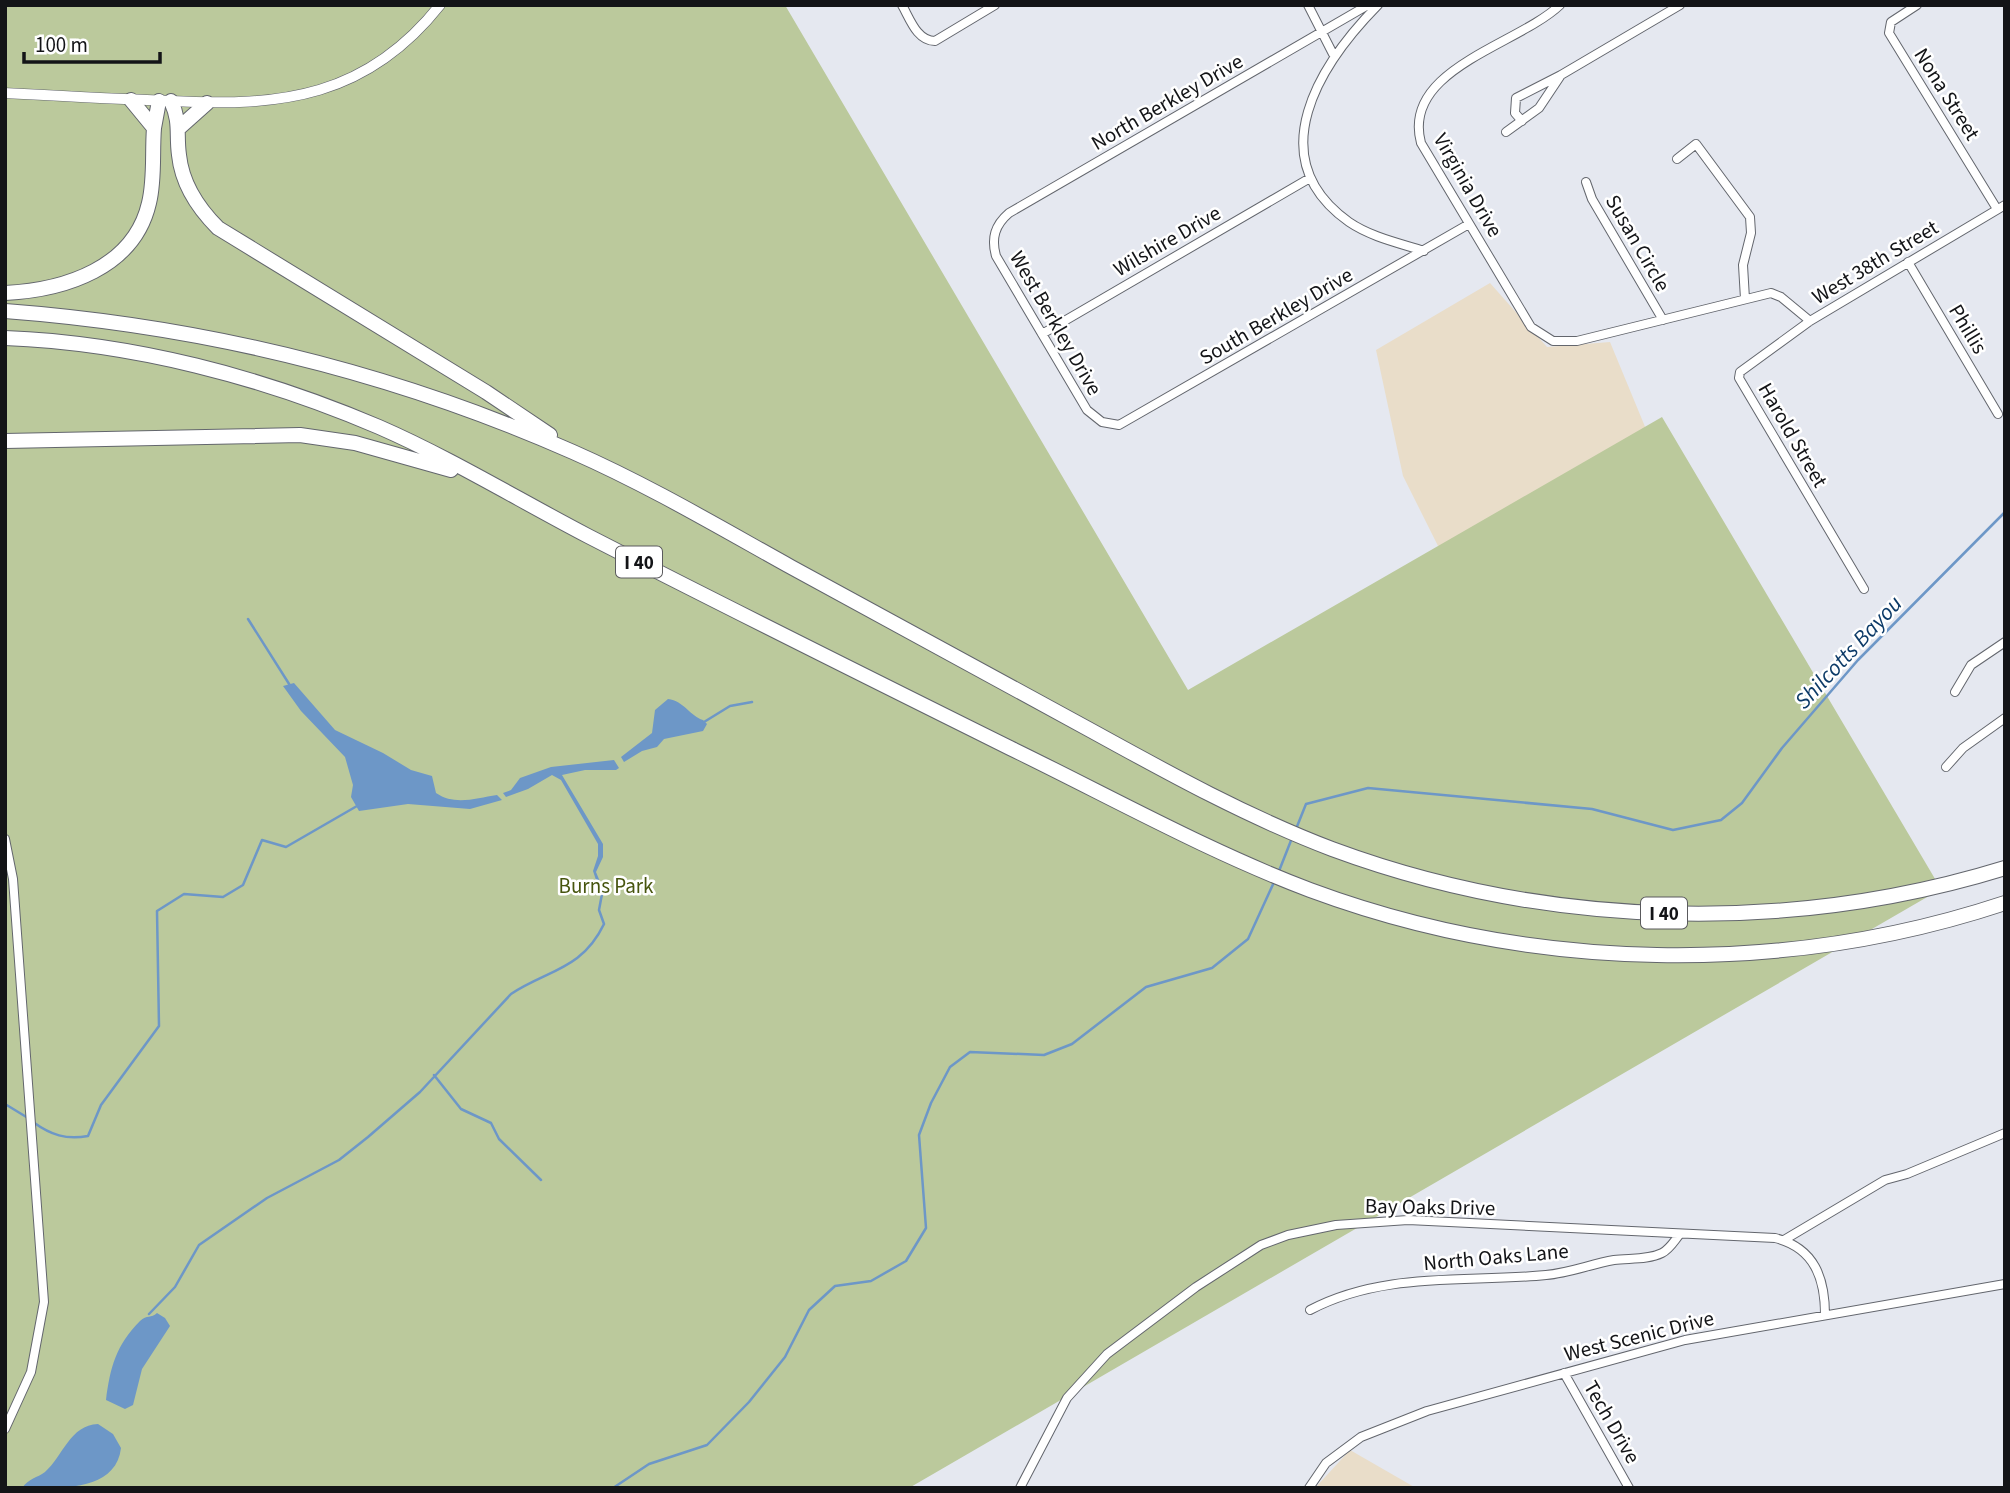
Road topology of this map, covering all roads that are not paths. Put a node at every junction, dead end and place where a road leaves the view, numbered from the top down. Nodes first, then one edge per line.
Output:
1 (440, 5) edge
2 (902, 5) edge
3 (995, 5) edge
4 (1308, 5) edge
5 (1368, 5) edge
6 (1378, 5) edge
7 (1560, 5) edge
8 (1680, 5) edge
9 (1917, 5) edge
10 (1323, 32) junction
11 (1333, 54) junction
12 (1561, 75) junction
13 (5, 93) edge
14 (131, 100) junction
15 (165, 101) junction
16 (207, 103) junction
17 (1522, 121) junction
18 (154, 128) junction
19 (179, 128) junction
20 (1506, 132) dead end
21 (1677, 159) dead end
22 (1310, 178) junction
23 (1586, 182) dead end
24 (2001, 207) edge
25 (1469, 224) junction
26 (994, 239) joint
27 (1424, 251) junction
28 (1908, 262) junction
29 (5, 293) edge
30 (1745, 299) junction
31 (5, 311) edge
32 (1662, 320) junction
33 (1810, 321) junction
34 (1042, 334) junction
35 (1601, 335) joint
36 (5, 338) edge
37 (1998, 414) dead end
38 (1098, 420) joint
39 (5, 441) edge
40 (578, 454) junction
41 (473, 476) junction
42 (1864, 589) dead end
43 (2005, 642) edge
44 (1955, 692) dead end
45 (2005, 718) edge
46 (1946, 767) dead end
47 (5, 839) edge
48 (2005, 869) edge
49 (2005, 903) edge
50 (2005, 1133) edge
51 (1680, 1234) junction
52 (1784, 1240) junction
53 (2005, 1284) edge
54 (1310, 1310) dead end
55 (1825, 1315) junction
56 (1564, 1373) junction
57 (5, 1429) edge
58 (1020, 1488) edge
59 (1309, 1488) edge
60 (1629, 1488) edge

1 - 16 street
2 - 3 street
4 - 10 street
5 - 10 street, North Berkley Drive
6 - 11 street
7 - 25 street, Virginia Drive
8 - 12 street
9 - 24 street, Nona Street
10 - 11 street
10 - 26 street, North Berkley Drive
11 - 22 street
12 - 17 street
12 - 17 street
13 - 14 street
14 - 15 street
14 - 18 highway
15 - 16 street
15 - 18 highway
15 - 19 highway
16 - 19 highway
17 - 20 street
18 - 29 highway
19 - 40 highway
21 - 30 street
22 - 27 street
22 - 34 street, Wilshire Drive
23 - 32 street, Susan Circle
24 - 28 street, West 38th Street
25 - 27 street, South Berkley Drive
25 - 35 street, Virginia Drive
26 - 34 street, West Berkley Drive
27 - 38 street, South Berkley Drive
28 - 33 street, West 38th Street
28 - 37 street, Phillis
30 - 32 street, West 38th Street
30 - 33 street, West 38th Street
31 - 40 highway, I 40
32 - 35 street, West 38th Street
33 - 42 street, Harold Street
34 - 38 street, West Berkley Drive
36 - 41 highway, I 40
39 - 41 highway
40 - 48 highway, I 40
41 - 49 highway, I 40
43 - 44 street
45 - 46 street
47 - 57 street
50 - 52 street
51 - 52 street, Bay Oaks Drive
51 - 54 street, North Oaks Lane
51 - 58 street, Bay Oaks Drive
52 - 55 street
53 - 55 street, West Scenic Drive
55 - 56 street, West Scenic Drive
56 - 59 street, West Scenic Drive
56 - 60 street, Tech Drive

